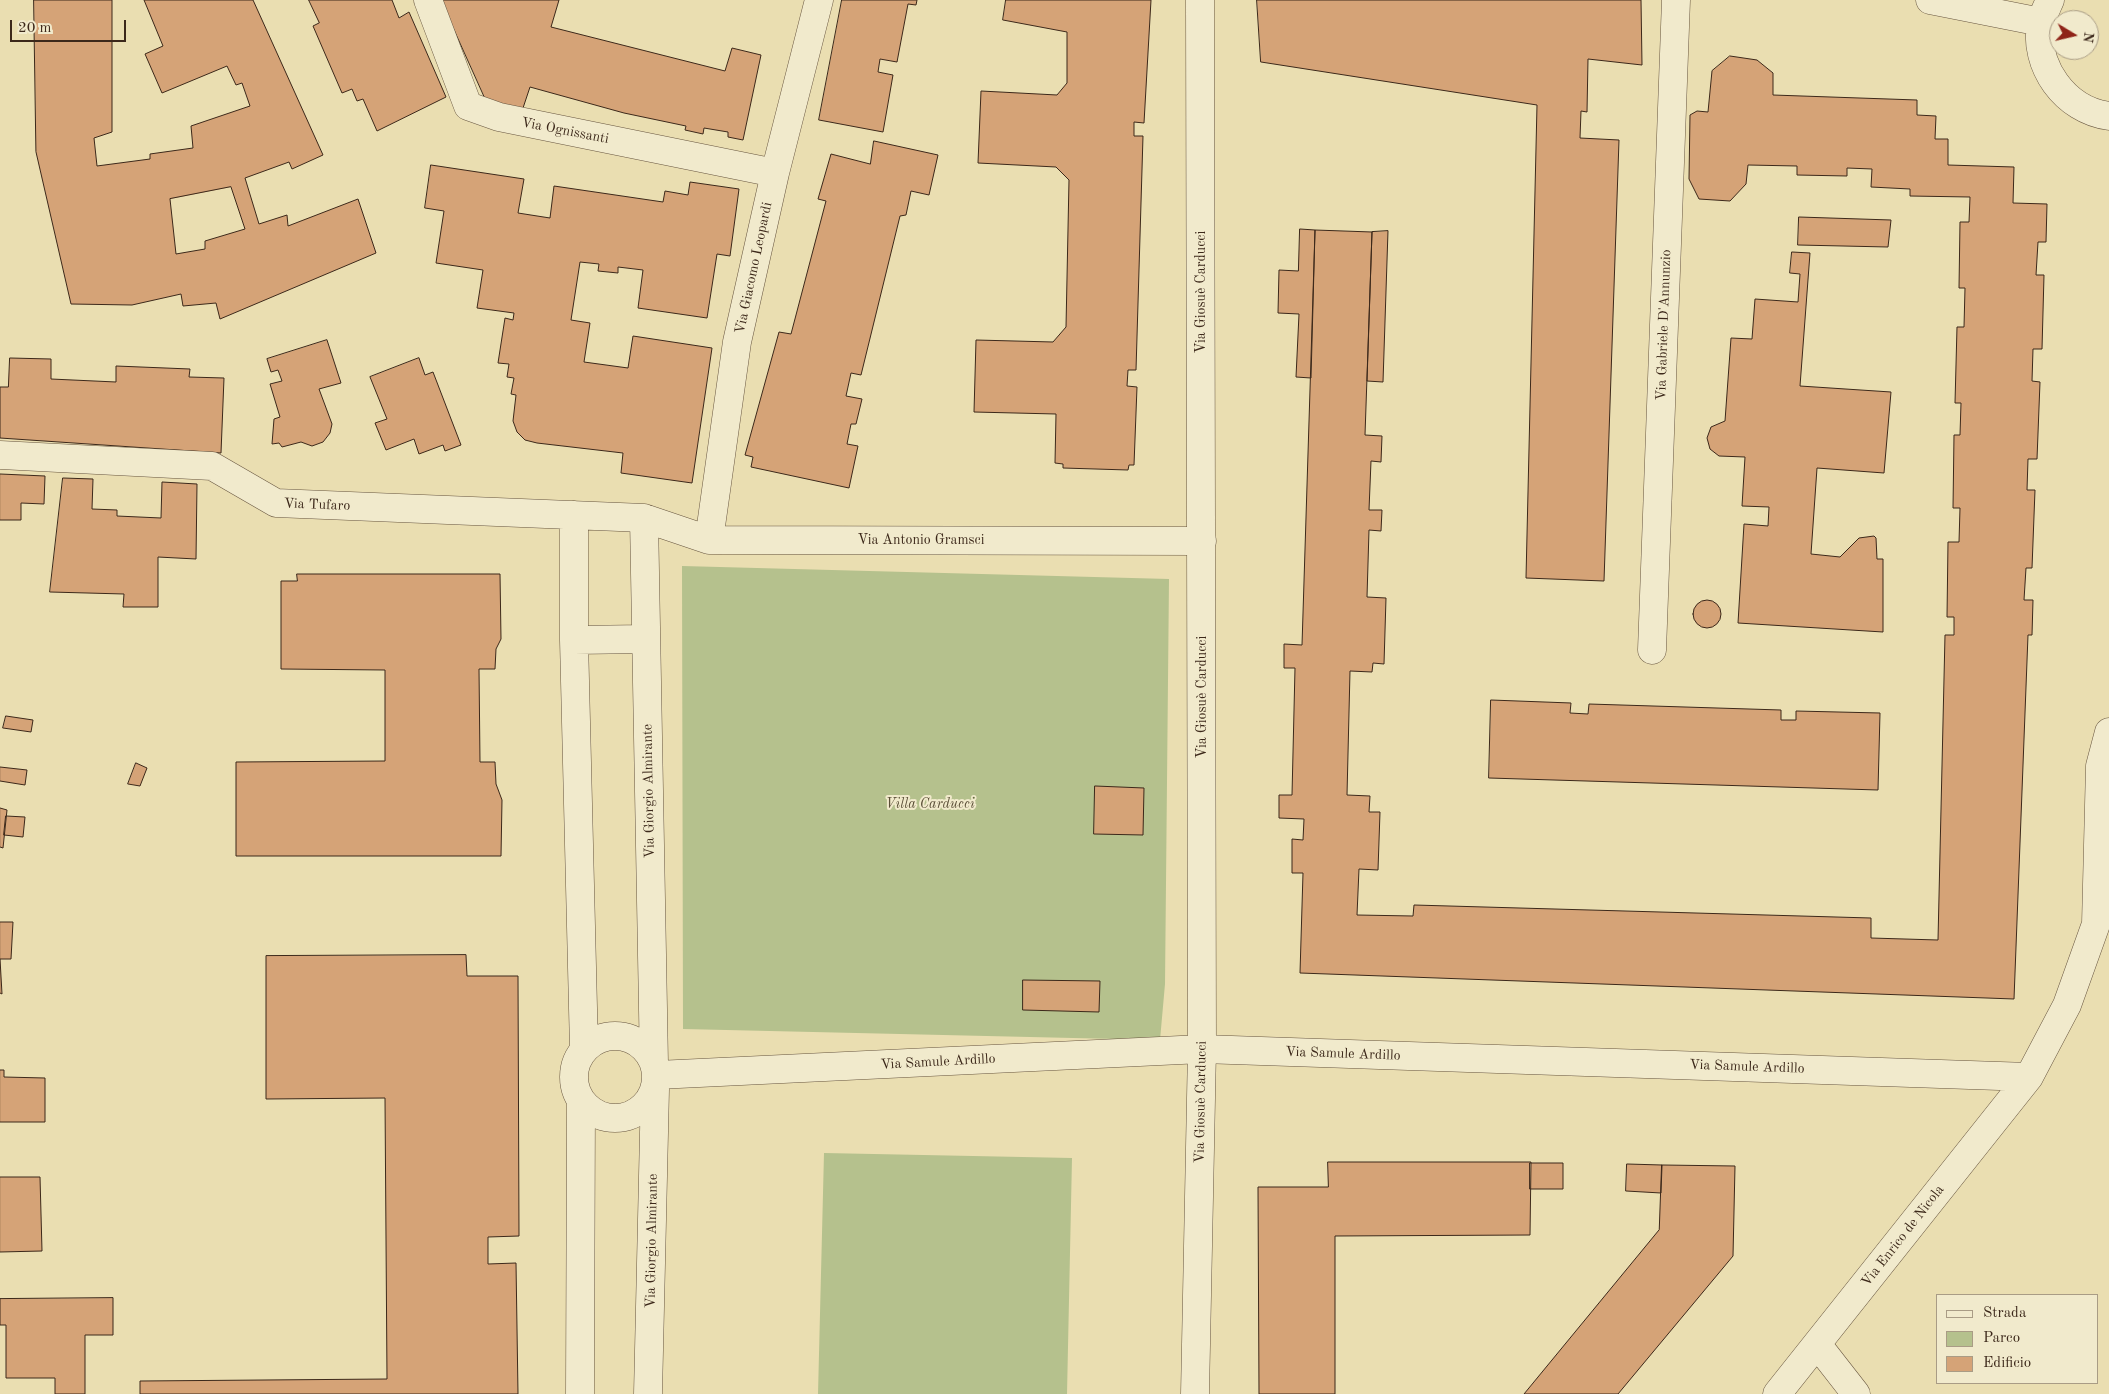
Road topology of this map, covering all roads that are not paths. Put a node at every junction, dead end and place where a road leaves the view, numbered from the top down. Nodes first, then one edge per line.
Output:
1 (428, 0) edge
2 (819, 0) edge
3 (1200, 0) edge
4 (1676, 0) edge
5 (1930, 0) edge
6 (2046, 11) edge
7 (2109, 116) edge
8 (775, 173) junction
9 (0, 455) edge
10 (574, 515) junction
11 (644, 518) junction
12 (709, 540) junction
13 (1202, 541) junction
14 (645, 639) junction
15 (574, 640) junction
16 (1652, 650) dead end
17 (2109, 732) edge
18 (584, 1049) junction
19 (1202, 1049) junction
20 (655, 1076) junction
21 (2029, 1077) junction
22 (581, 1100) junction
23 (1817, 1344) junction
24 (580, 1394) edge
25 (648, 1394) edge
26 (1195, 1394) edge
27 (1777, 1394) edge
28 (1856, 1394) edge

1 - 8 street, Via Ognissanti
2 - 8 street, Via Giacomo Leopardi
3 - 13 street, Via Giosuè Carducci
4 - 16 street, Via Gabriele D'Annunzio
5 - 6 street
6 - 7 street
8 - 12 street, Via Giacomo Leopardi
9 - 10 street, Via Tufaro
10 - 11 street, Via Tufaro
10 - 15 street
11 - 12 street, Via Antonio Gramsci
11 - 14 street, Via Giorgio Almirante
12 - 13 street, Via Antonio Gramsci
13 - 19 street, Via Giosuè Carducci
14 - 15 street
14 - 20 street, Via Giorgio Almirante
15 - 18 street
17 - 21 street, Via Enrico de Nicola
18 - 20 street
18 - 22 street
19 - 20 street, Via Samule Ardillo
19 - 21 street, Via Samule Ardillo
19 - 26 street, Via Giosuè Carducci
20 - 22 street
20 - 25 street, Via Giorgio Almirante
21 - 23 street, Via Enrico de Nicola
22 - 24 street
23 - 27 street, Via Enrico de Nicola
23 - 28 street

